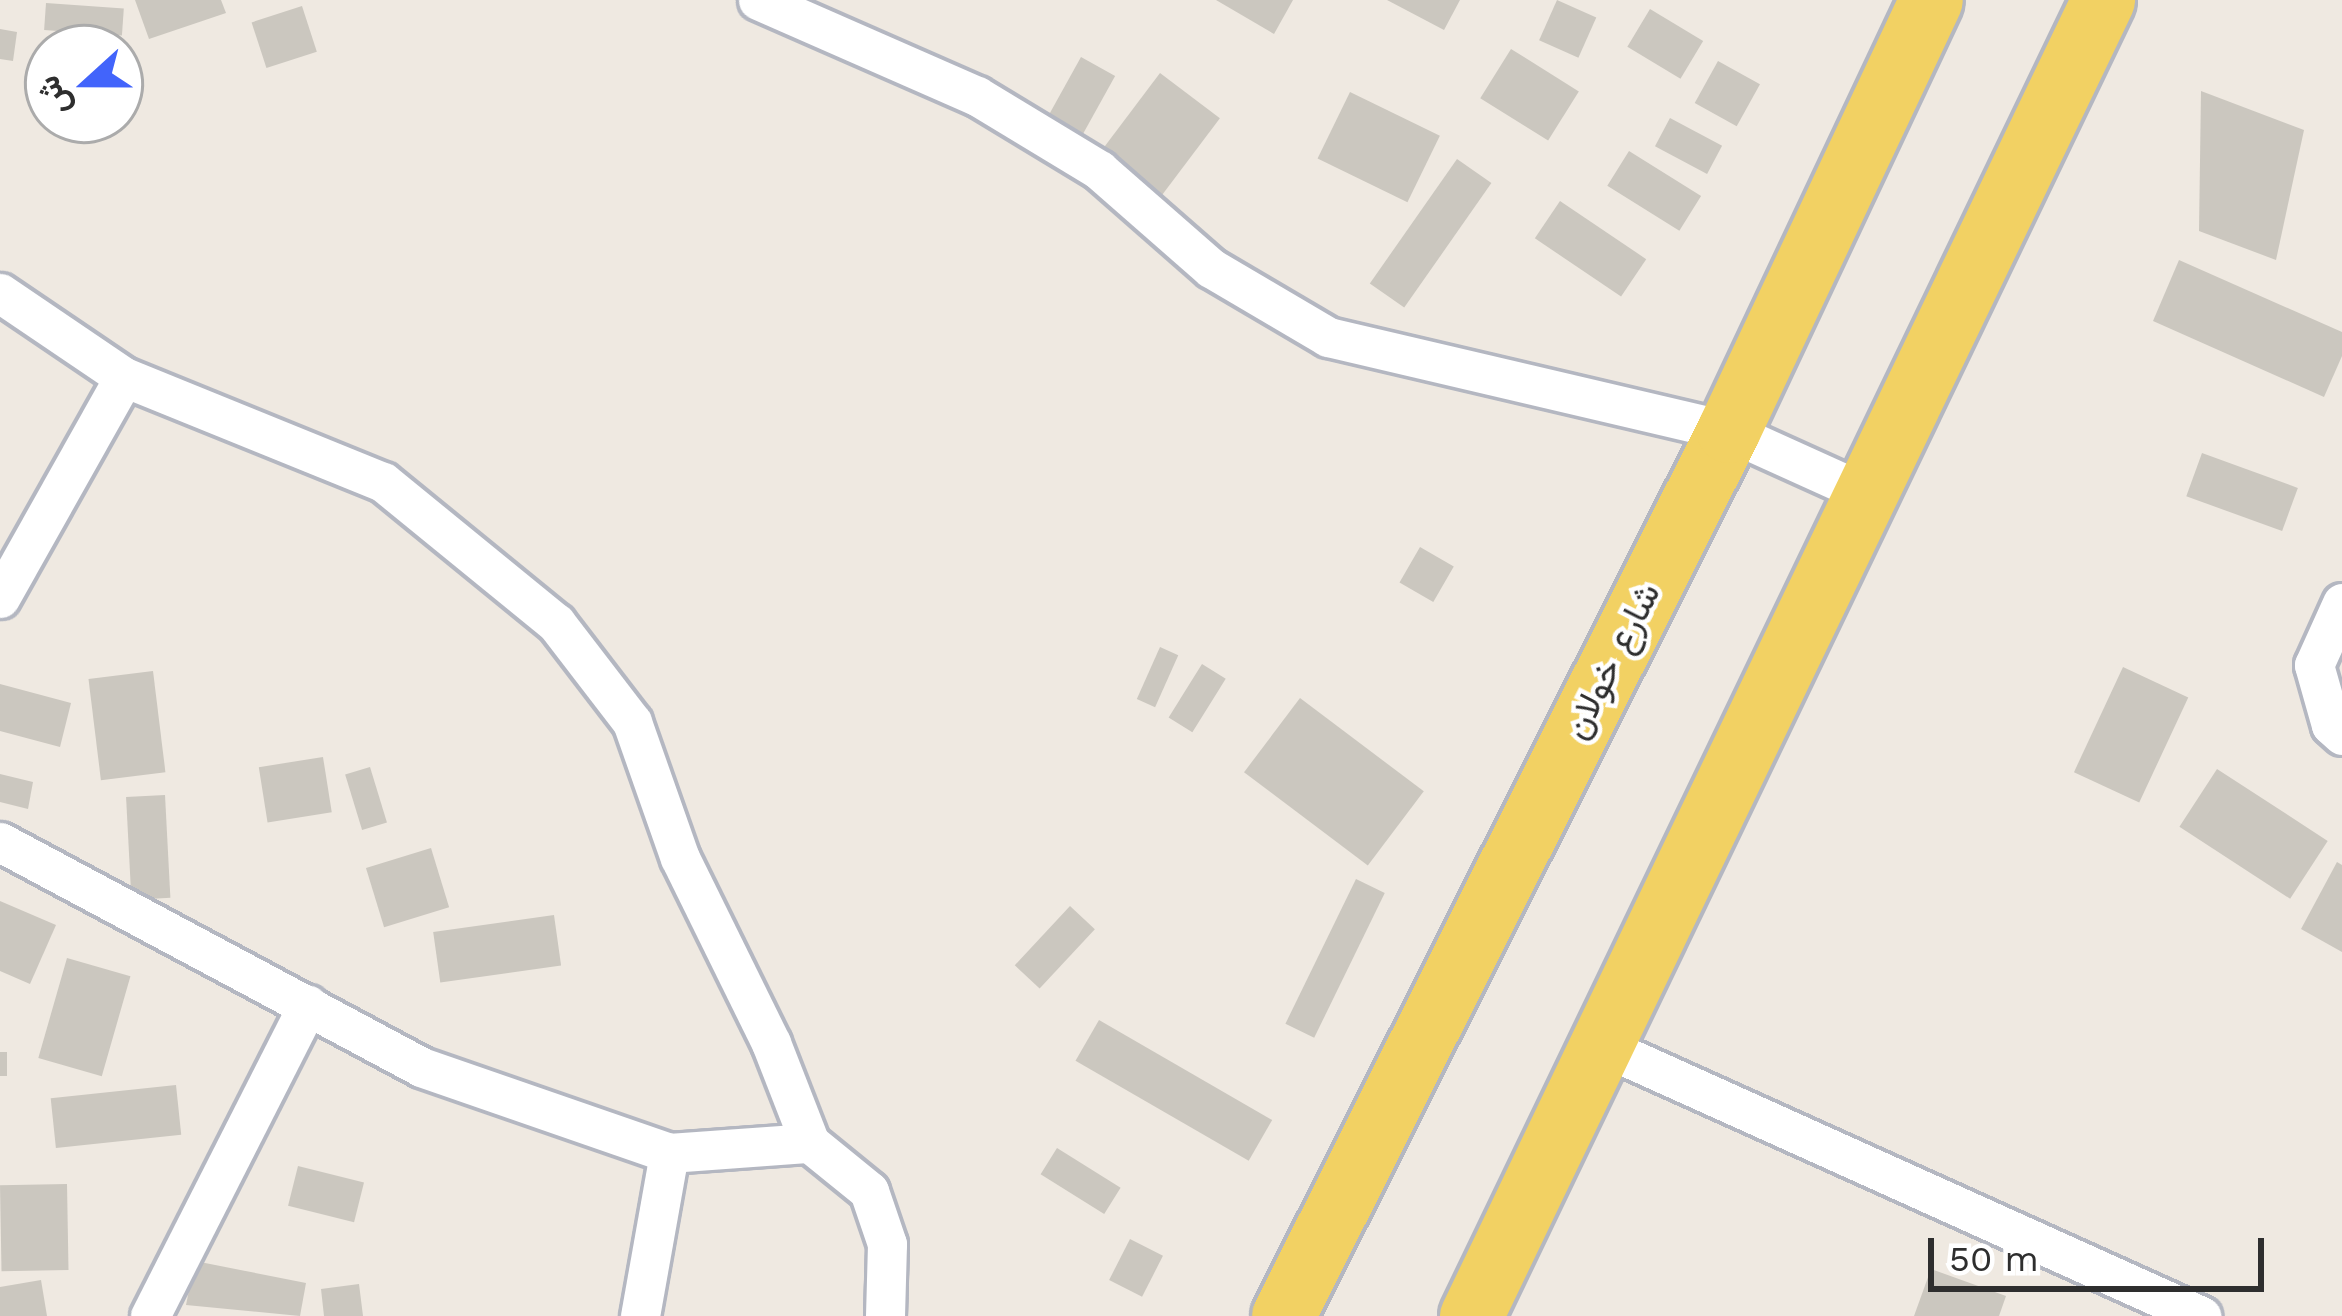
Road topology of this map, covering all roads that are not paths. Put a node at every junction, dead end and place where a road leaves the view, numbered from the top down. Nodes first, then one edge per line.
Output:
1 (758, 0) edge
2 (1931, 0) edge
3 (2103, 0) edge
4 (0, 292) edge
5 (124, 377) junction
6 (1728, 431) junction
7 (1869, 495) junction
8 (0, 598) edge
9 (2342, 603) edge
10 (2342, 735) edge
11 (0, 842) edge
12 (308, 1005) junction
13 (1598, 1044) junction
14 (810, 1143) junction
15 (669, 1153) junction
16 (150, 1316) edge
17 (640, 1316) edge
18 (885, 1316) edge
19 (1283, 1316) edge
20 (1471, 1316) edge
21 (2201, 1316) edge

1 - 6 street
2 - 6 main road, شارع خولان
3 - 7 main road
4 - 5 street
5 - 8 street
5 - 14 street
6 - 7 street
6 - 19 main road, شارع خولان
7 - 13 main road
9 - 10 street
11 - 12 street
12 - 15 street
12 - 16 street
13 - 20 main road
13 - 21 street
14 - 15 street
14 - 18 street
15 - 17 street

